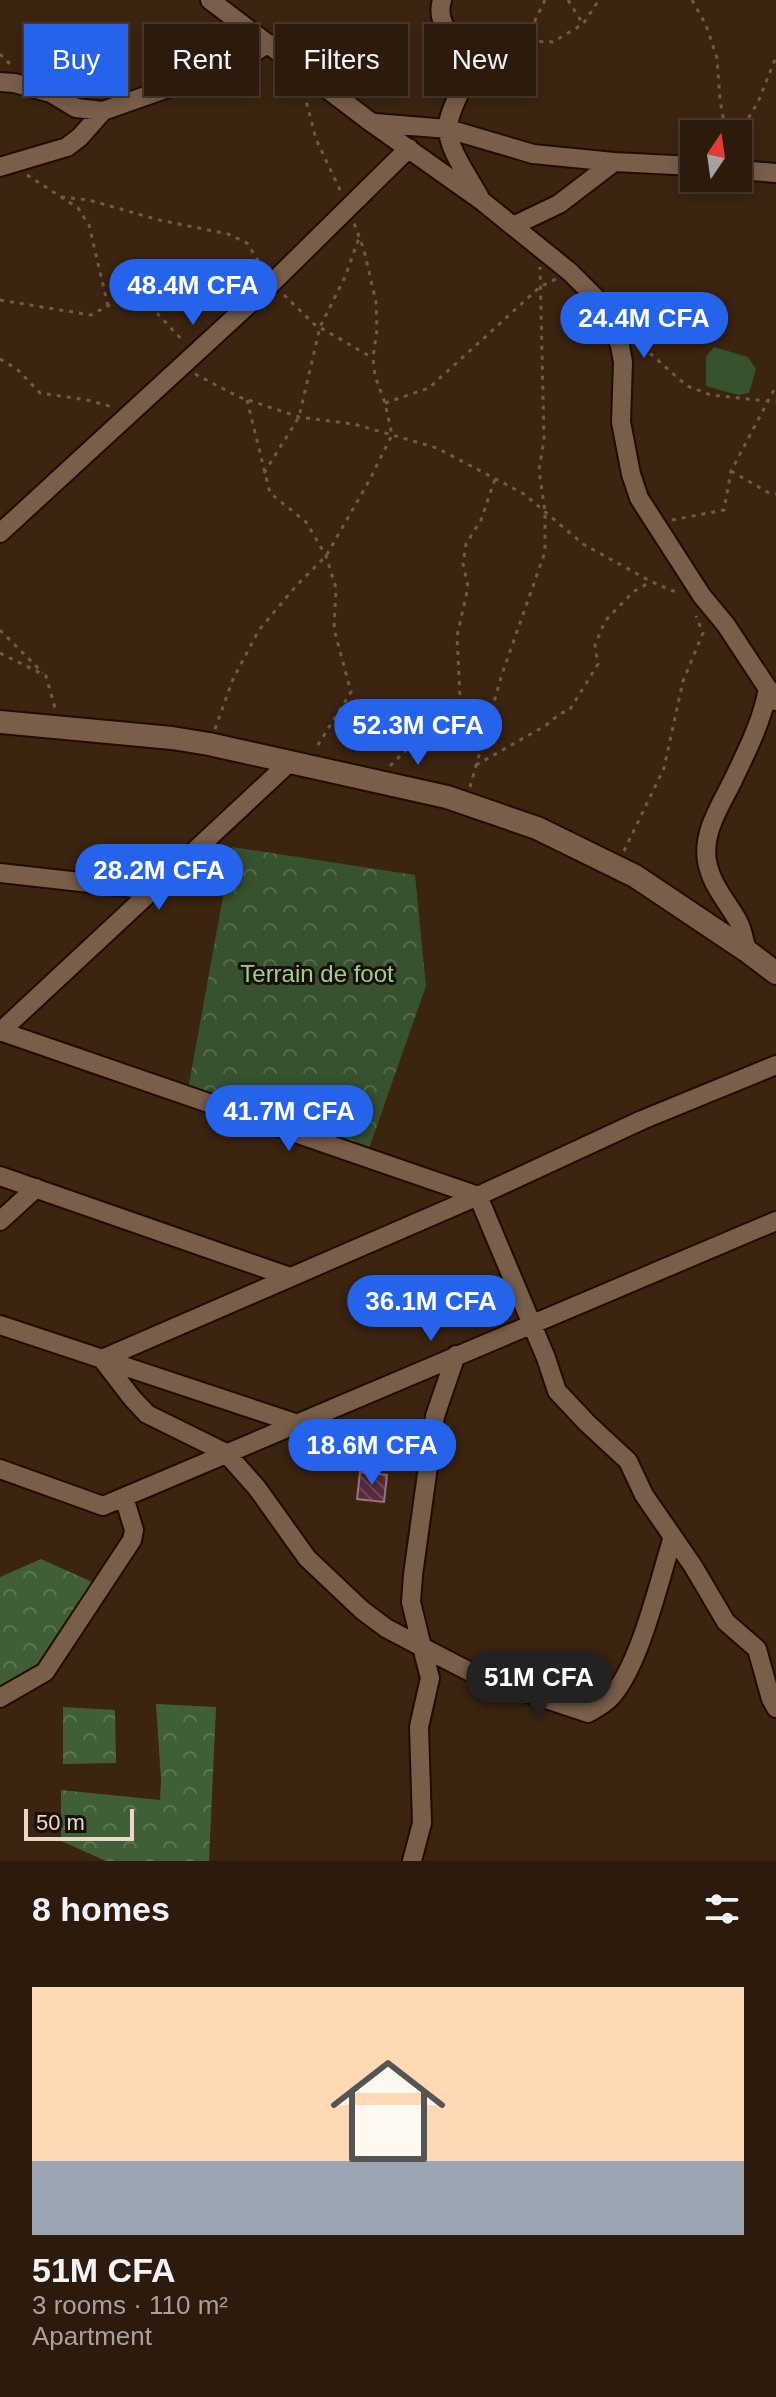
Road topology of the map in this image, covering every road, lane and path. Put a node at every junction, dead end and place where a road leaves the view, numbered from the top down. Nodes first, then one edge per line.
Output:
1 (210, 0) edge
2 (442, 0) edge
3 (545, 0) edge
4 (568, 0) edge
5 (599, 0) edge
6 (692, 0) edge
7 (583, 24) junction
8 (268, 43) junction
9 (275, 48) edge
10 (776, 57) edge
11 (0, 82) edge
12 (304, 96) edge
13 (338, 96) edge
14 (103, 111) junction
15 (724, 120) edge
16 (747, 120) edge
17 (372, 123) junction
18 (448, 129) junction
19 (409, 148) junction
20 (614, 162) junction
21 (680, 165) edge
22 (2, 166) edge
23 (752, 171) edge
24 (776, 173) edge
25 (61, 197) junction
26 (482, 201) junction
27 (348, 206) junction
28 (513, 226) junction
29 (359, 238) junction
30 (540, 248) junction
31 (570, 272) junction
32 (272, 283) junction
33 (540, 287) junction
34 (0, 300) edge
35 (108, 306) junction
36 (320, 327) junction
37 (630, 336) dead end
38 (195, 353) junction
39 (373, 358) junction
40 (0, 359) edge
41 (181, 366) junction
42 (776, 386) edge
43 (247, 400) junction
44 (776, 402) edge
45 (385, 403) junction
46 (769, 403) junction
47 (130, 413) junction
48 (299, 417) junction
49 (392, 435) junction
50 (731, 471) junction
51 (264, 473) junction
52 (495, 478) junction
53 (776, 494) edge
54 (545, 511) junction
55 (653, 523) junction
56 (0, 533) edge
57 (326, 556) junction
58 (650, 581) junction
59 (695, 596) junction
60 (0, 630) edge
61 (0, 653) edge
62 (46, 676) junction
63 (772, 694) edge
64 (0, 722) edge
65 (60, 727) junction
66 (209, 744) junction
67 (298, 763) junction
68 (476, 765) junction
69 (377, 781) junction
70 (466, 802) junction
71 (617, 865) junction
72 (0, 873) edge
73 (152, 890) junction
74 (747, 951) junction
75 (776, 973) edge
76 (0, 1031) edge
77 (776, 1065) edge
78 (0, 1176) edge
79 (36, 1188) junction
80 (478, 1196) junction
81 (0, 1221) edge
82 (776, 1221) edge
83 (290, 1277) junction
84 (531, 1324) junction
85 (0, 1325) edge
86 (456, 1355) junction
87 (102, 1359) junction
88 (295, 1423) junction
89 (226, 1453) junction
90 (0, 1469) edge
91 (124, 1497) junction
92 (673, 1537) junction
93 (422, 1647) junction
94 (0, 1698) edge
95 (776, 1708) edge
96 (412, 1861) edge

1 - 8 street
2 - 18 street
3 - 7 path
4 - 7 path
5 - 7 path
6 - 15 path
8 - 9 street
8 - 14 street
10 - 16 path
11 - 14 street
12 - 27 path
13 - 17 street
14 - 22 street
17 - 18 street
17 - 19 street
18 - 20 street
18 - 26 street
19 - 26 street
19 - 27 street
20 - 21 street
20 - 28 street
22 - 25 path
23 - 24 street
25 - 32 path
25 - 35 path
26 - 28 street
27 - 29 path
27 - 32 street
28 - 30 street
29 - 36 path
29 - 39 path
30 - 31 street
30 - 33 path
31 - 33 path
31 - 55 street
32 - 36 path
32 - 38 street
33 - 45 path
33 - 54 path
34 - 35 path
35 - 38 path
36 - 39 path
36 - 48 path
37 - 46 path
38 - 41 street
39 - 45 path
40 - 47 path
41 - 43 path
41 - 47 street
42 - 46 path
43 - 48 path
43 - 51 path
44 - 46 path
45 - 49 path
46 - 50 path
47 - 56 street
48 - 49 path
48 - 51 path
49 - 52 path
49 - 57 path
50 - 53 path
50 - 55 path
51 - 57 path
52 - 54 path
52 - 69 path
54 - 58 path
54 - 68 path
55 - 59 street
57 - 66 path
57 - 67 path
58 - 59 path
58 - 68 path
59 - 63 street
59 - 71 path
60 - 62 path
61 - 62 path
62 - 65 path
63 - 74 street
64 - 65 main road
65 - 66 main road
66 - 67 main road
67 - 69 main road
67 - 73 street
68 - 70 path
69 - 70 main road
70 - 71 main road
71 - 74 main road
72 - 73 street
73 - 76 street
74 - 75 main road
76 - 80 street
77 - 80 street
78 - 79 street
79 - 81 street
79 - 83 street
80 - 83 street
80 - 84 street
82 - 84 street
83 - 87 street
84 - 86 street
84 - 92 street
85 - 87 street
86 - 88 street
86 - 93 street
87 - 88 street
87 - 89 street
88 - 89 street
89 - 91 street
89 - 93 street
90 - 91 street
91 - 94 street
92 - 93 street
92 - 95 street
93 - 96 street

